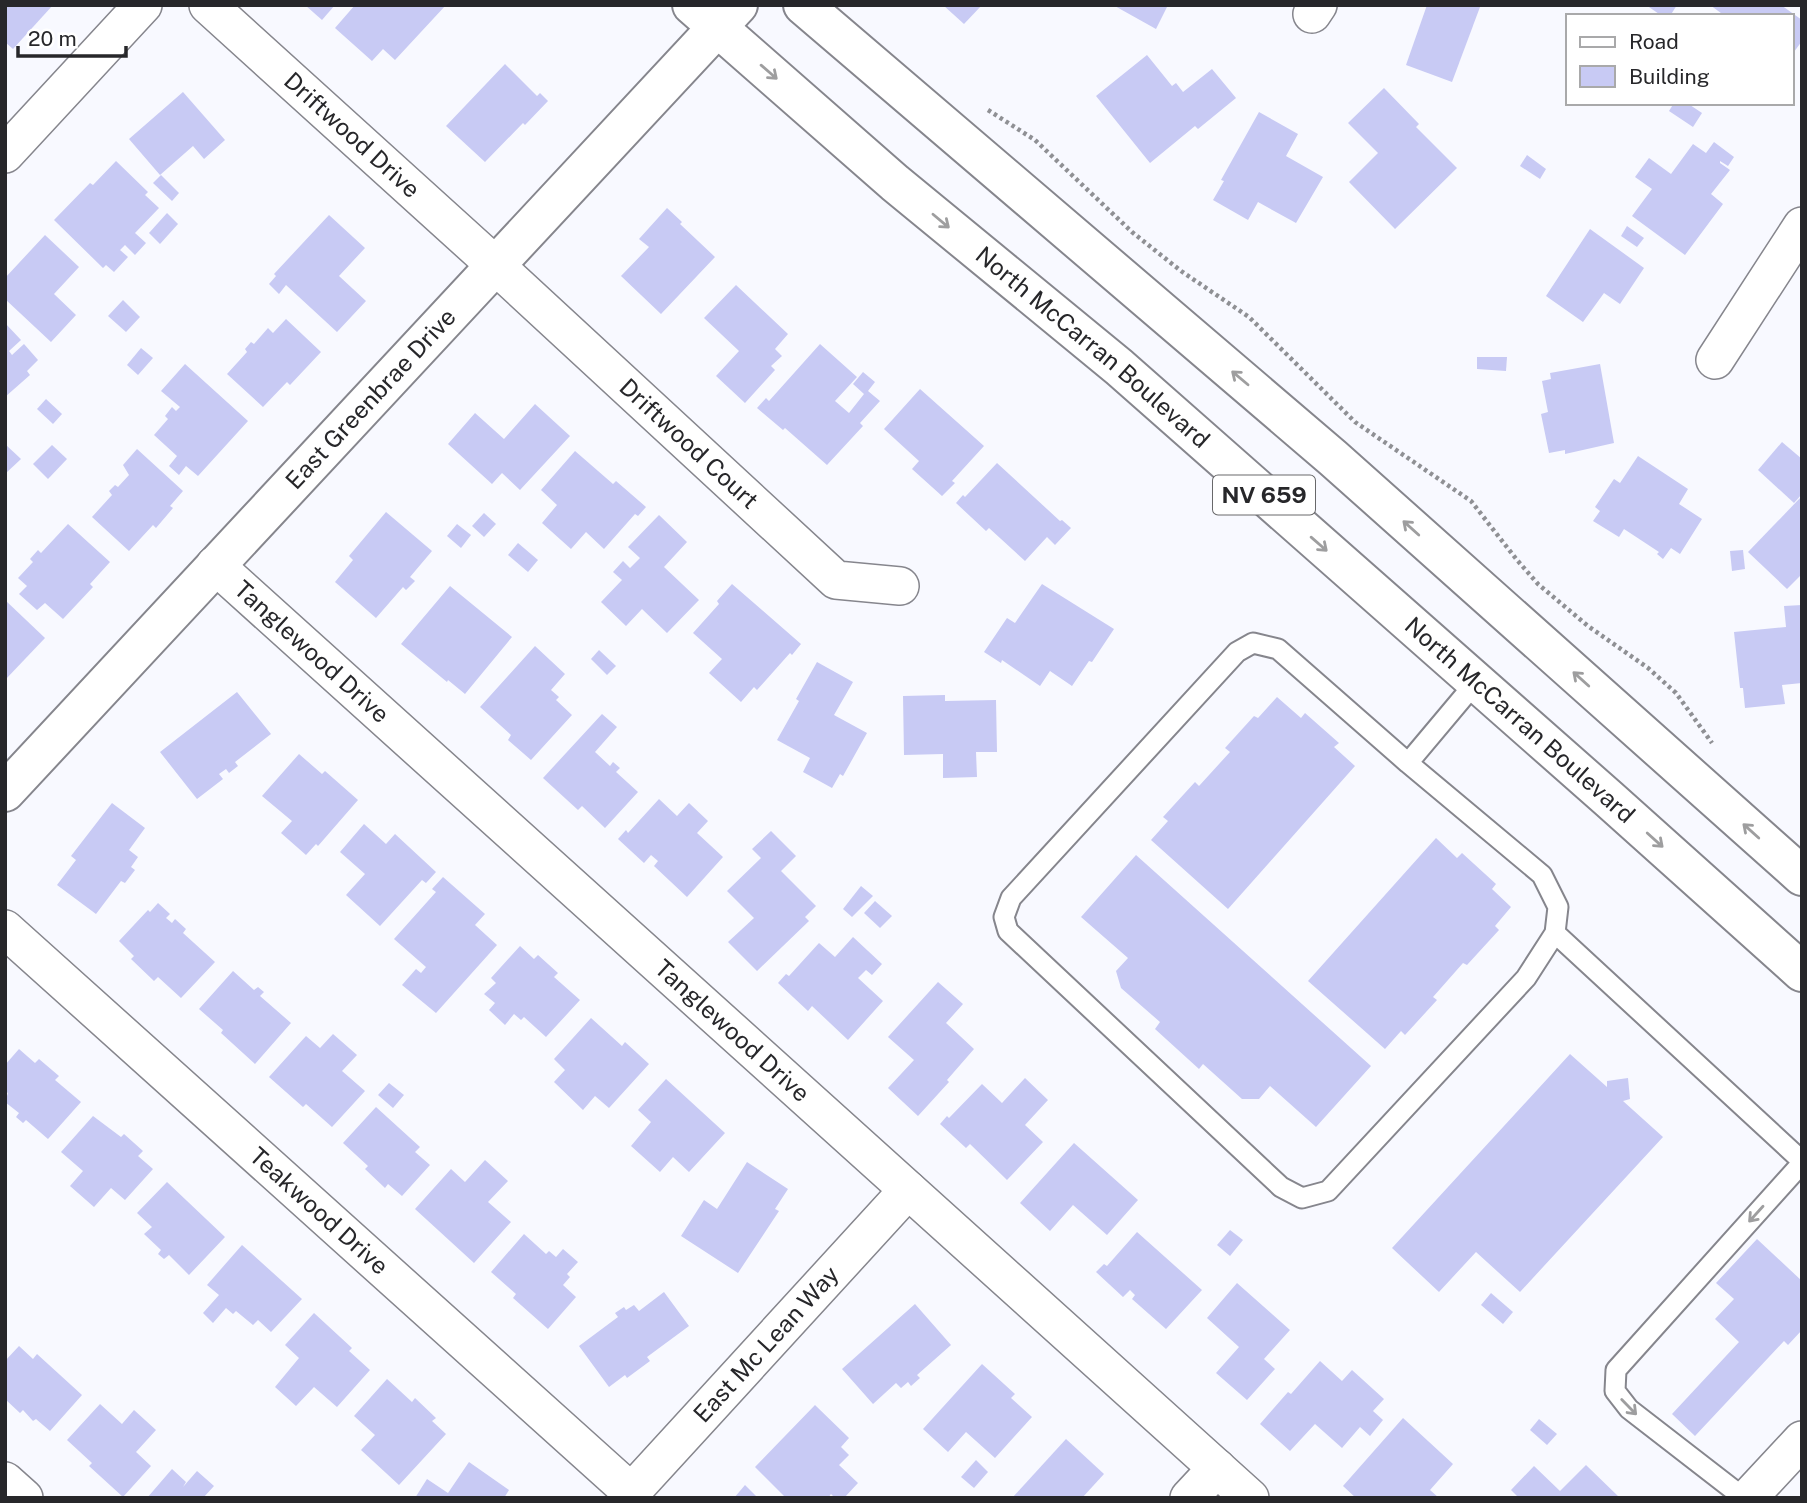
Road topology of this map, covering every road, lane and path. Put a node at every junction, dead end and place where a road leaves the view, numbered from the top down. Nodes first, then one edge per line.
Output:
1 (143, 5) edge
2 (208, 5) edge
3 (803, 5) edge
4 (716, 13) edge
5 (982, 106) dead end
6 (5, 154) edge
7 (1802, 226) edge
8 (495, 265) junction
9 (1716, 360) dead end
10 (215, 565) junction
11 (900, 586) dead end
12 (1476, 682) junction
13 (1717, 749) dead end
14 (1408, 763) junction
15 (5, 792) edge
16 (1802, 876) edge
17 (5, 929) edge
18 (1555, 933) junction
19 (1802, 972) edge
20 (1802, 1162) edge
21 (908, 1190) junction
22 (1802, 1440) edge
23 (1217, 1468) junction
24 (5, 1481) edge
25 (628, 1495) edge
26 (24, 1498) edge
27 (1189, 1498) edge
28 (1250, 1498) edge
29 (1746, 1498) edge

1 - 6 street
2 - 8 street, Driftwood Drive
16 -> 3 main road, NV 659
4 - 8 main road, East Greenbrae Drive
4 -> 12 main road, North McCarran Boulevard / NV 659
5 - 13 path
7 - 9 street
8 - 10 main road, East Greenbrae Drive
8 - 11 street, Driftwood Court
10 - 15 main road, East Greenbrae Drive
10 - 21 street, Tanglewood Drive
12 - 14 lane
12 -> 19 main road, North McCarran Boulevard / NV 659
14 - 18 lane
14 - 18 lane
17 - 25 street, Teakwood Drive
18 - 20 lane
20 -> 29 lane
21 - 23 street, Tanglewood Drive
21 - 25 street, East Mc Lean Way
22 - 29 street
23 - 27 street
23 - 28 street, Tanglewood Drive
24 - 26 street

